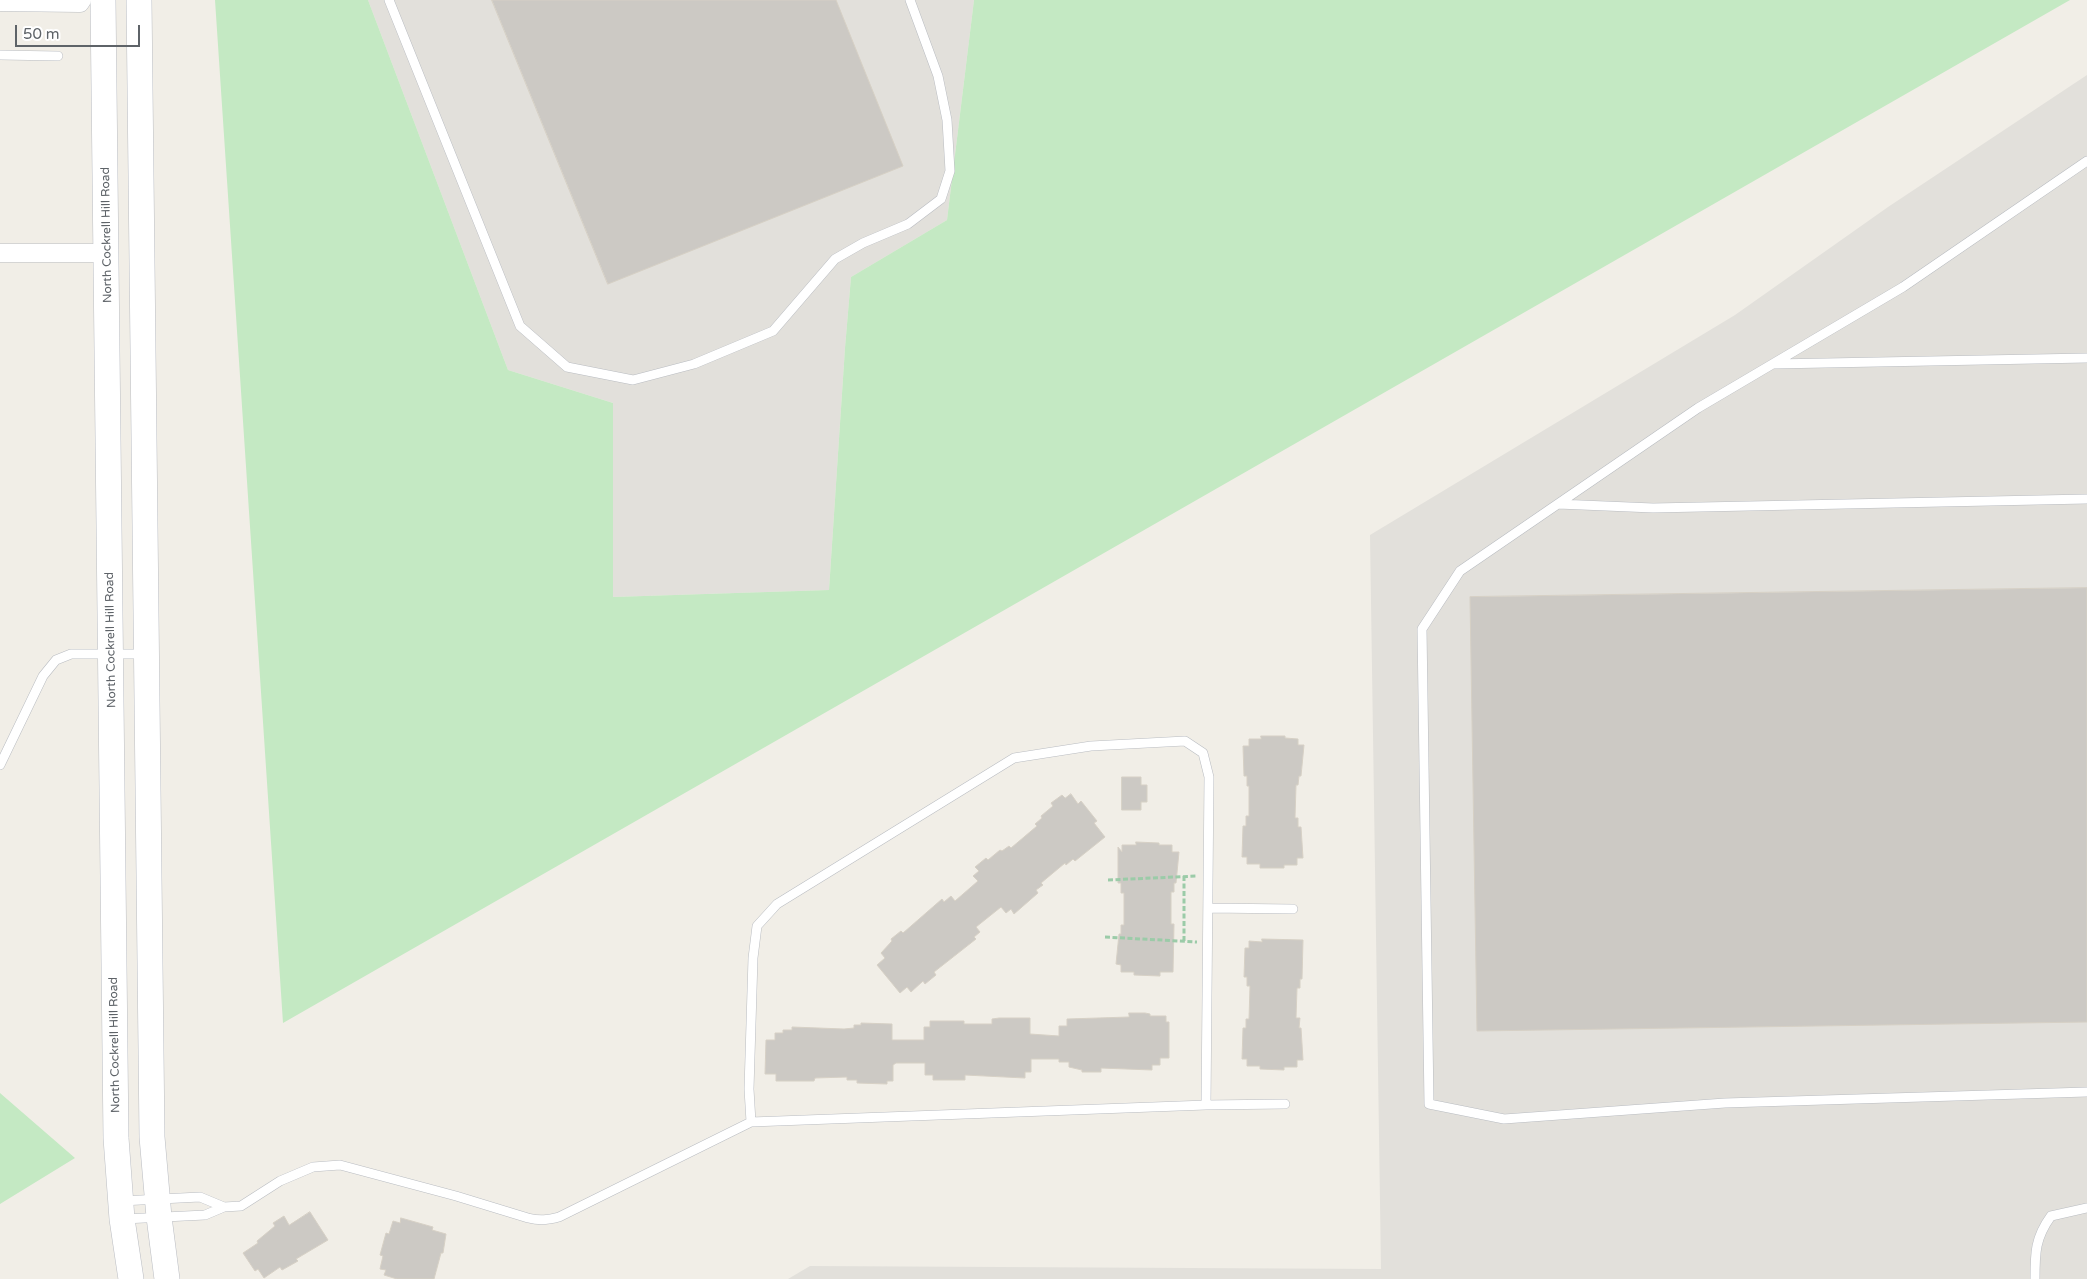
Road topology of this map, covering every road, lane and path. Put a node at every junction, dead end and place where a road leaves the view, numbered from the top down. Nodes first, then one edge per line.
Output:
1 (82, 0) edge
2 (103, 0) edge
3 (138, 0) edge
4 (389, 0) edge
5 (911, 0) edge
6 (0, 2) edge
7 (29, 2) edge
8 (0, 56) edge
9 (58, 56) dead end
10 (2087, 161) edge
11 (0, 253) edge
12 (107, 253) junction
13 (2087, 358) edge
14 (1773, 364) junction
15 (2087, 499) edge
16 (1558, 504) junction
17 (111, 653) junction
18 (146, 654) junction
19 (0, 765) edge
20 (1208, 875) junction
21 (1184, 876) junction
22 (1108, 880) dead end
23 (1208, 908) junction
24 (1293, 909) dead end
25 (1105, 937) dead end
26 (1184, 941) junction
27 (1207, 942) junction
28 (2087, 1092) edge
29 (1285, 1104) dead end
30 (1206, 1105) junction
31 (751, 1122) junction
32 (224, 1207) junction
33 (158, 1208) junction
34 (2087, 1208) edge
35 (121, 1210) junction
36 (131, 1279) edge
37 (167, 1279) edge
38 (2035, 1279) edge

1 - 7 street
2 - 12 main road, North Cockrell Hill Road
3 - 18 main road
4 - 5 lane
6 - 7 street
8 - 9 lane
10 - 14 lane
11 - 12 street
12 - 17 main road, North Cockrell Hill Road
13 - 14 lane
14 - 16 lane
15 - 16 lane
16 - 28 lane
17 - 18 lane
17 - 19 lane
17 - 35 main road, North Cockrell Hill Road
18 - 33 main road
20 - 21 path
20 - 23 lane
20 - 31 lane
21 - 22 path
21 - 26 path
23 - 24 lane
23 - 27 lane
25 - 26 path
26 - 27 path
27 - 30 lane
29 - 30 lane
30 - 31 lane
31 - 32 lane
32 - 33 lane
32 - 33 lane
33 - 35 lane
33 - 35 lane
33 - 37 main road
34 - 38 lane
35 - 36 main road, North Cockrell Hill Road

